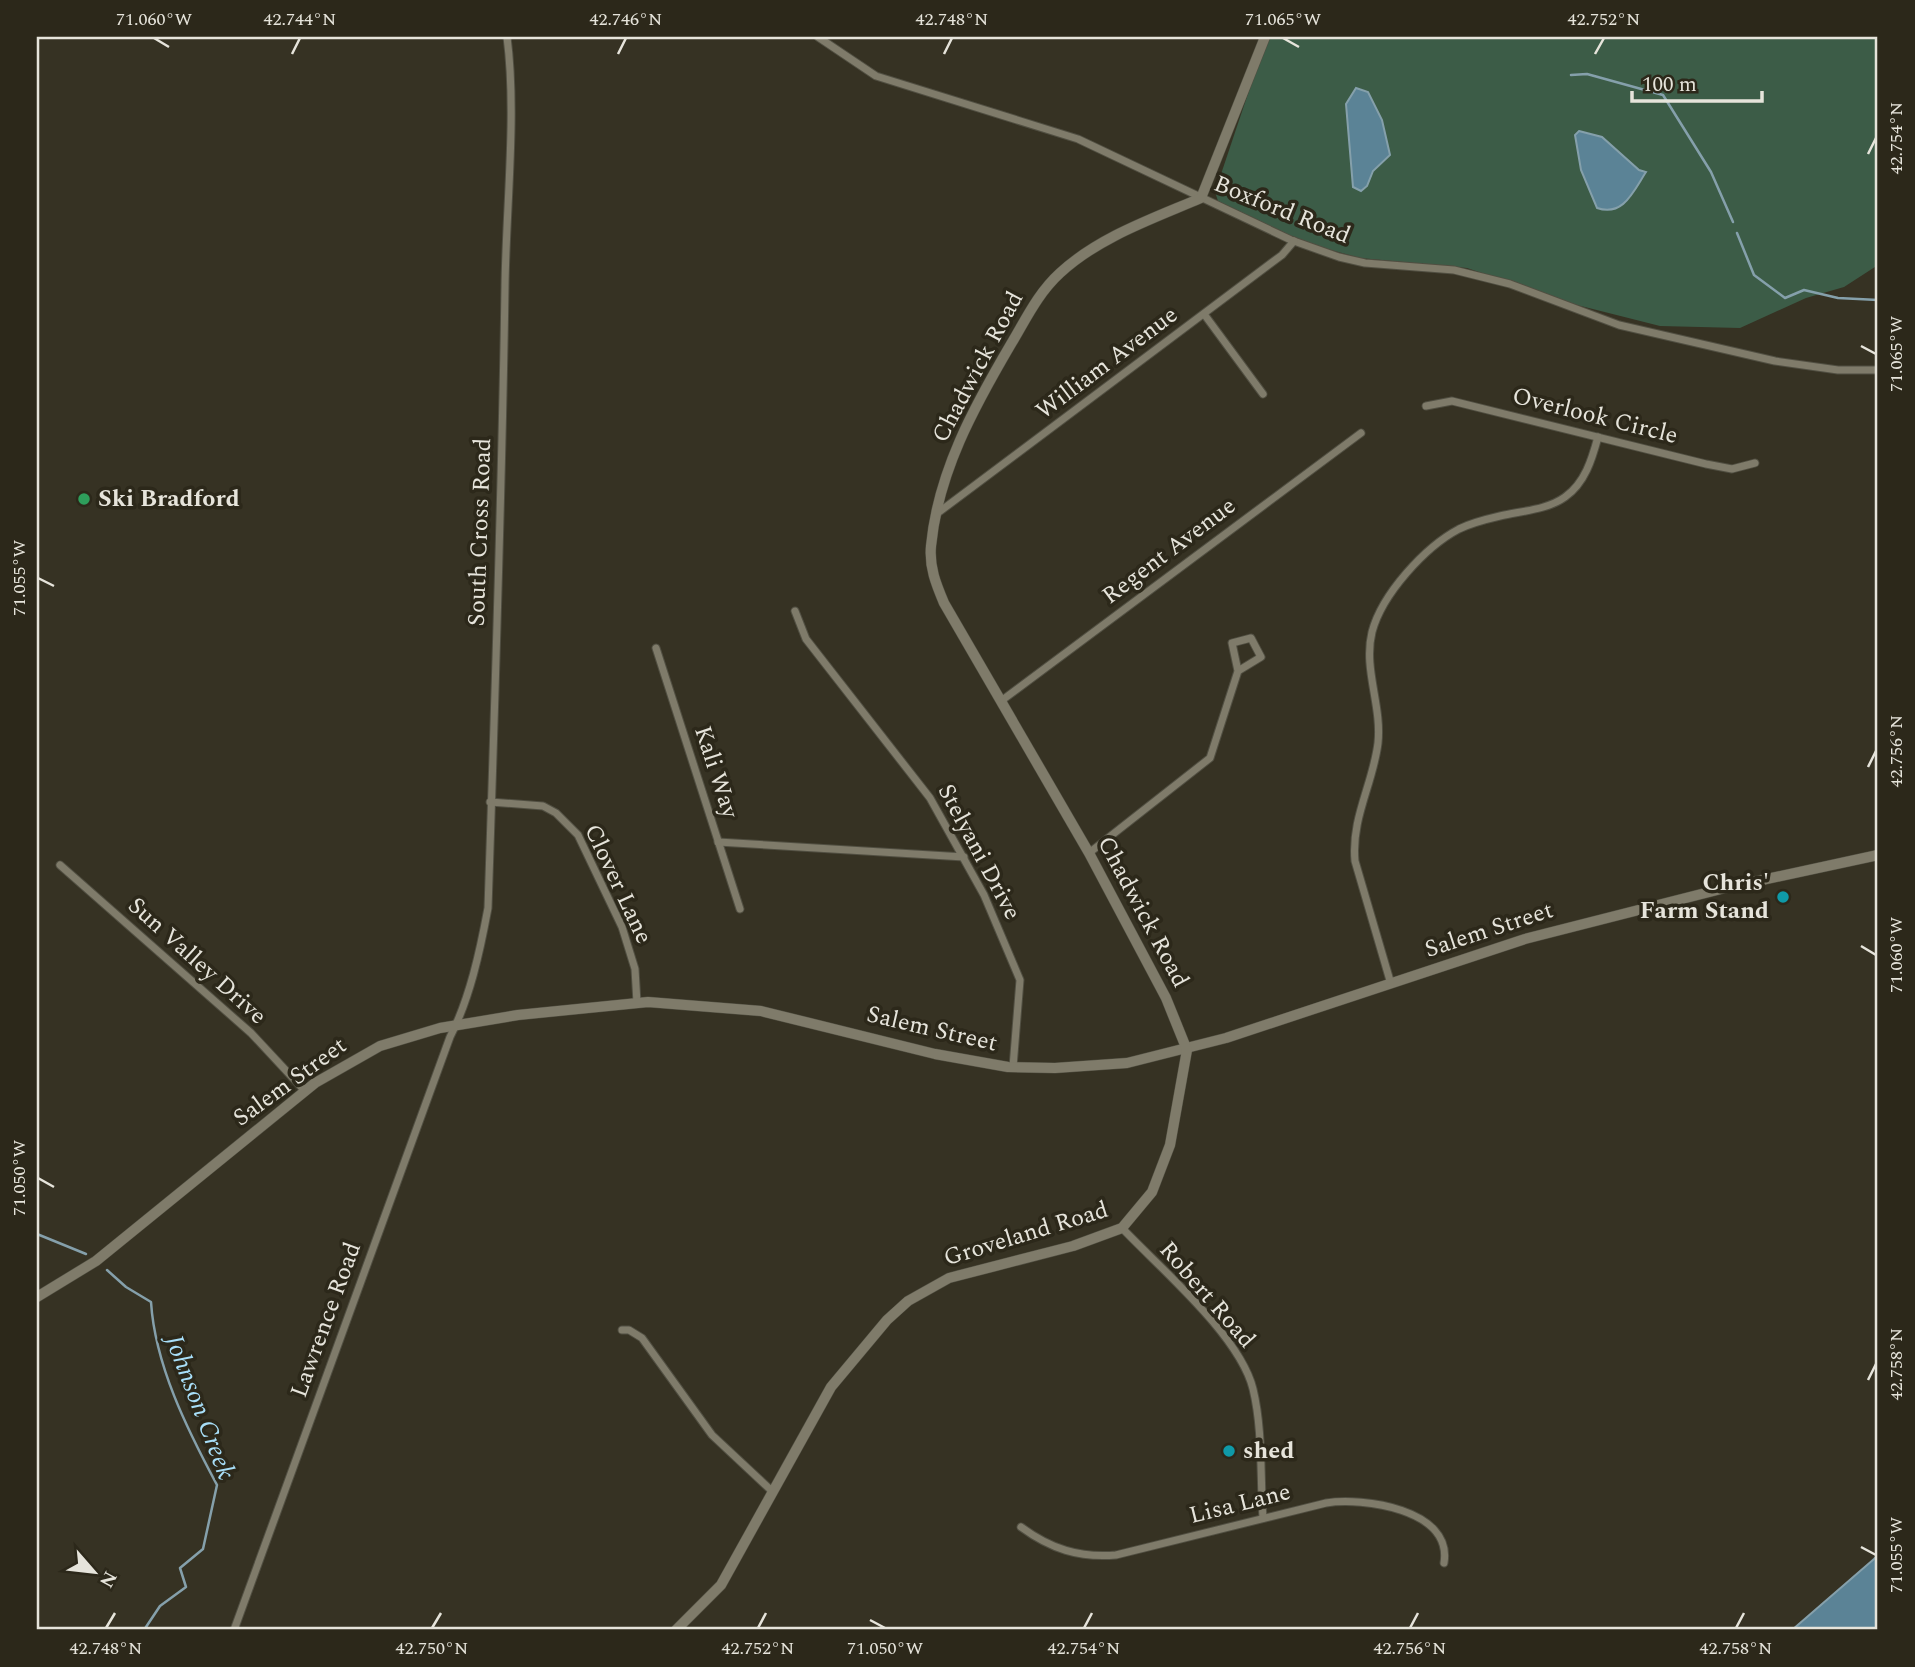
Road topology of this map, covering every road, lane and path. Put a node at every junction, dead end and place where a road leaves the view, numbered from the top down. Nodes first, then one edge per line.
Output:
1 (507, 37) edge
2 (818, 37) edge
3 (1265, 37) edge
4 (1201, 198) junction
5 (1294, 241) junction
6 (1204, 314) junction
7 (1878, 370) edge
8 (1263, 394) dead end
9 (1426, 406) dead end
10 (1361, 433) dead end
11 (1598, 437) junction
12 (1755, 463) dead end
13 (939, 512) junction
14 (795, 611) dead end
15 (656, 648) dead end
16 (1238, 671) junction
17 (1001, 701) junction
18 (490, 802) junction
19 (718, 842) junction
20 (1089, 853) junction
21 (1878, 855) edge
22 (964, 857) junction
23 (60, 865) dead end
24 (740, 909) dead end
25 (1391, 984) junction
26 (637, 1003) junction
27 (456, 1024) junction
28 (1187, 1050) junction
29 (1013, 1067) junction
30 (305, 1091) junction
31 (1122, 1228) junction
32 (37, 1297) edge
33 (622, 1330) dead end
34 (773, 1492) junction
35 (1263, 1518) junction
36 (1021, 1527) dead end
37 (1444, 1563) dead end
38 (234, 1630) edge
39 (676, 1630) edge

1 - 18 street, South Cross Road
2 - 4 street, Boxford Road
3 - 4 main road
4 - 5 street, Boxford Road
4 - 13 main road, Chadwick Road
5 - 6 street, William Avenue
5 - 7 street, Boxford Road
6 - 8 street
6 - 13 street, William Avenue
9 - 11 street, Overlook Circle
10 - 17 street, Regent Avenue
11 - 12 street, Overlook Circle
11 - 25 street
13 - 17 main road, Chadwick Road
14 - 22 street, Stelyani Drive
15 - 19 street, Kali Way
16 - 16 street
16 - 20 street
17 - 20 main road, Chadwick Road
18 - 26 street, Clover Lane
18 - 27 street, South Cross Road
19 - 22 street
19 - 24 street, Kali Way
20 - 28 main road, Chadwick Road
21 - 25 main road, Salem Street
22 - 29 street, Stelyani Drive
23 - 30 street, Sun Valley Drive
25 - 28 main road, Salem Street
26 - 27 main road, Salem Street
26 - 29 main road, Salem Street
27 - 30 main road, Salem Street
27 - 38 street, Lawrence Road
28 - 29 main road, Salem Street
28 - 31 main road, Groveland Road
30 - 32 main road, Salem Street
31 - 34 main road, Groveland Road
31 - 35 street, Robert Road
33 - 34 street
34 - 39 main road, Groveland Road
35 - 36 street, Lisa Lane
35 - 37 street, Lisa Lane

